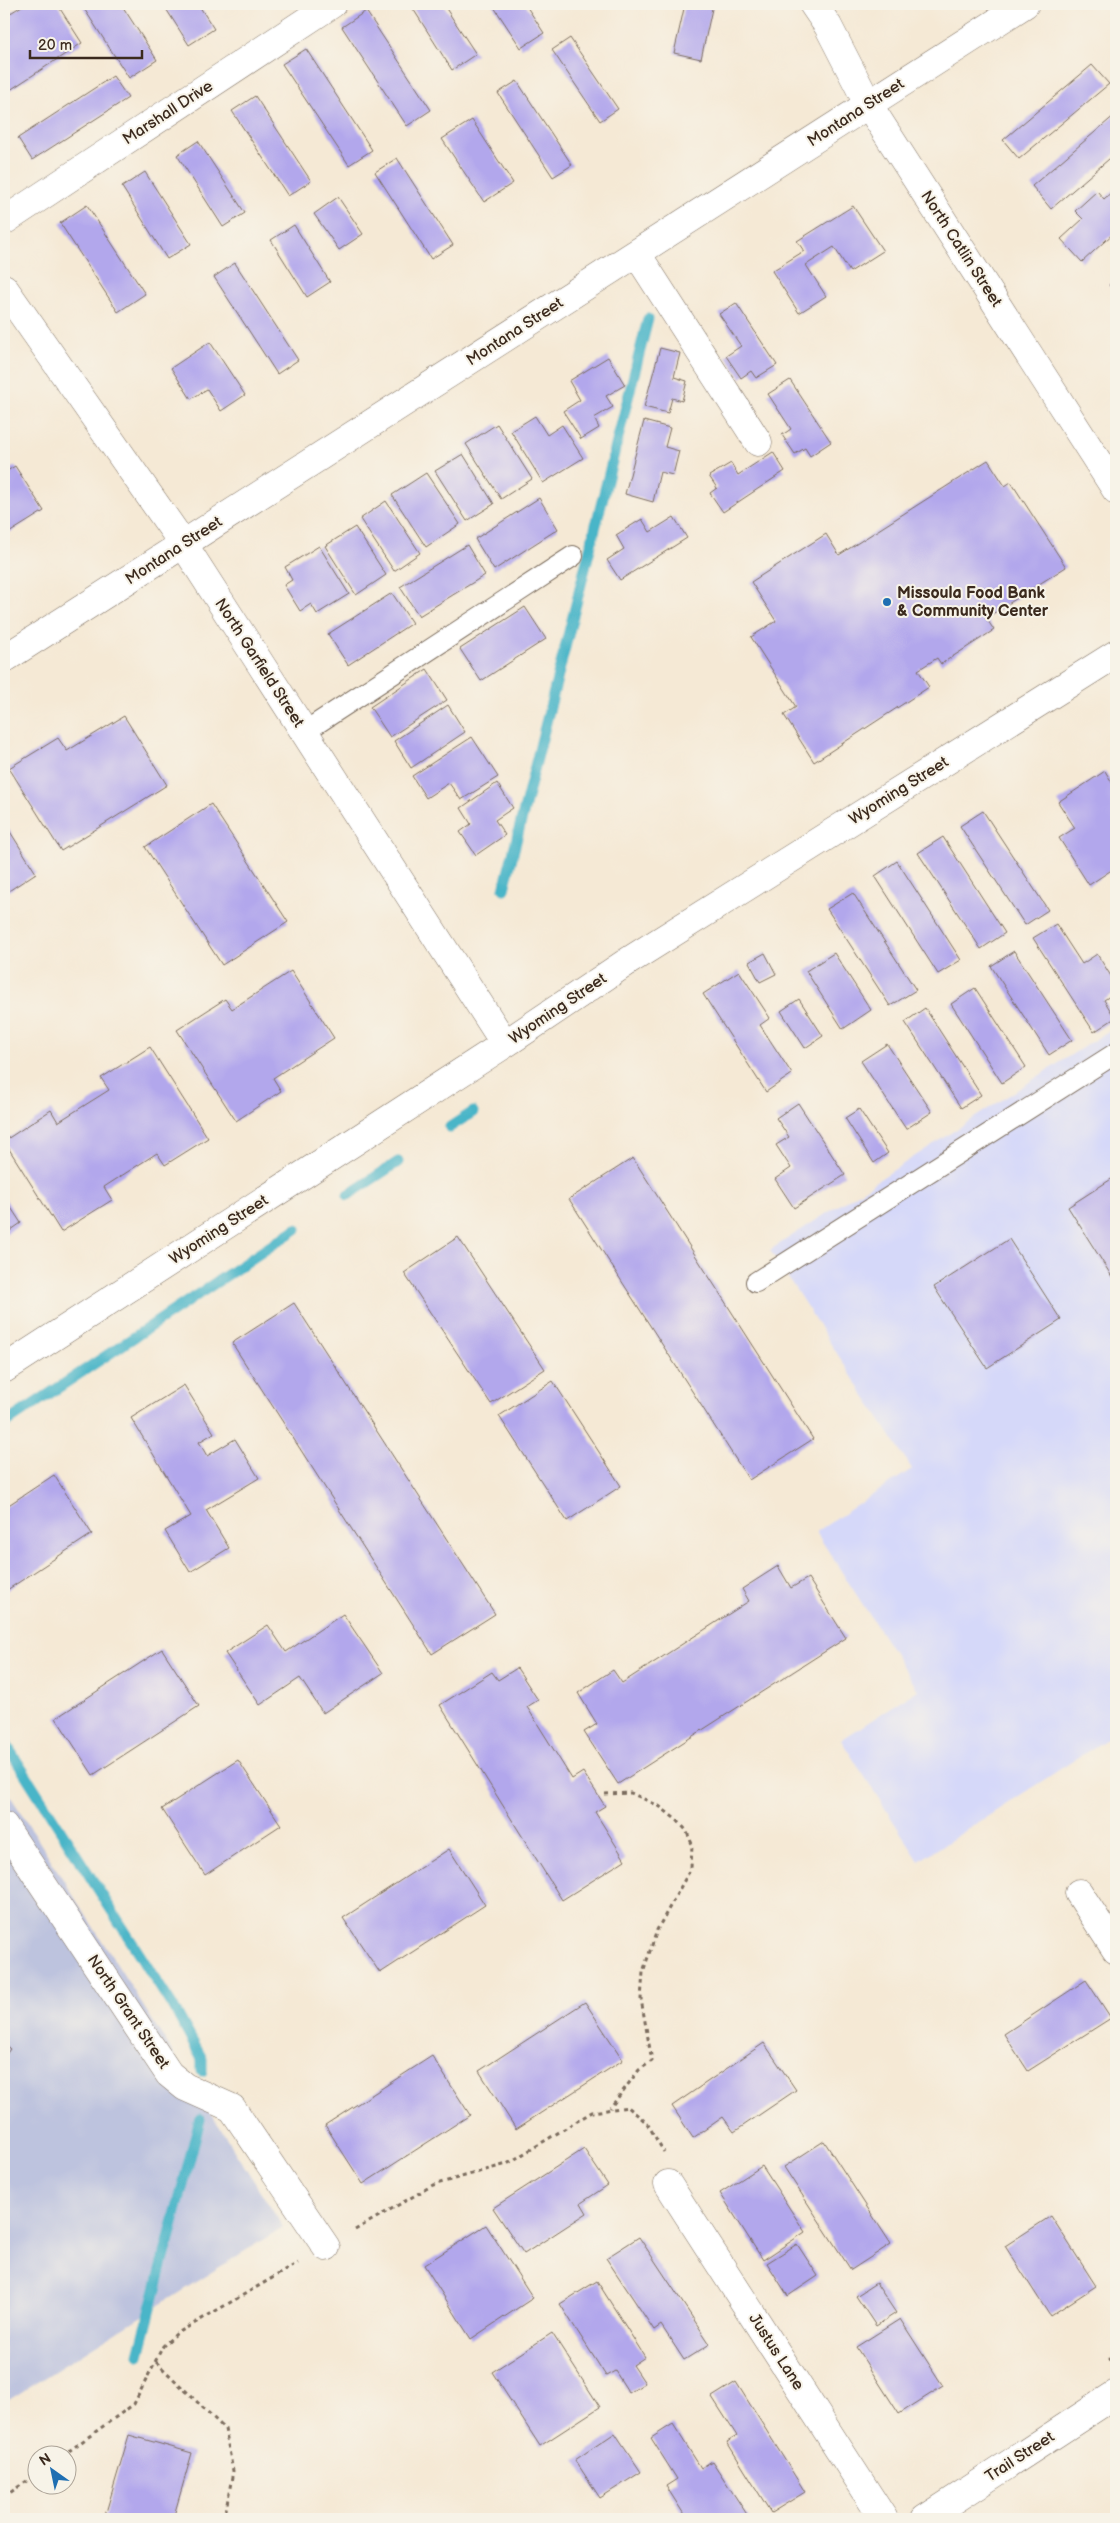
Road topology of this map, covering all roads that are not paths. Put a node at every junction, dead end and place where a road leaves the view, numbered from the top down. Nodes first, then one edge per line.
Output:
1 (332, 4) edge
2 (813, 4) edge
3 (1026, 4) edge
4 (868, 104) junction
5 (4, 221) edge
6 (637, 254) junction
7 (4, 288) edge
8 (758, 442) dead end
9 (1116, 490) edge
10 (184, 545) junction
11 (573, 556) dead end
12 (1116, 654) edge
13 (4, 659) edge
14 (304, 732) junction
15 (505, 1044) junction
16 (1116, 1053) edge
17 (756, 1282) dead end
18 (4, 1369) edge
19 (4, 1826) edge
20 (1079, 1893) dead end
21 (1116, 1950) edge
22 (668, 2184) road end
23 (326, 2247) dead end
24 (1116, 2394) edge
25 (884, 2519) edge
26 (924, 2519) edge

1 - 5 street, Marshall Drive
2 - 4 street, North Catlin Street
3 - 4 street, Montana Street
4 - 6 street, Montana Street
4 - 9 street, North Catlin Street
6 - 8 street
6 - 10 street, Montana Street
7 - 10 street, North Garfield Street
10 - 13 street, Montana Street
10 - 14 street, North Garfield Street
11 - 14 lane
12 - 15 street, Wyoming Street
14 - 15 street, North Garfield Street
15 - 18 street, Wyoming Street
16 - 17 lane
19 - 23 street, North Grant Street
20 - 21 street
22 - 25 street, Justus Lane
24 - 26 street, Trail Street

